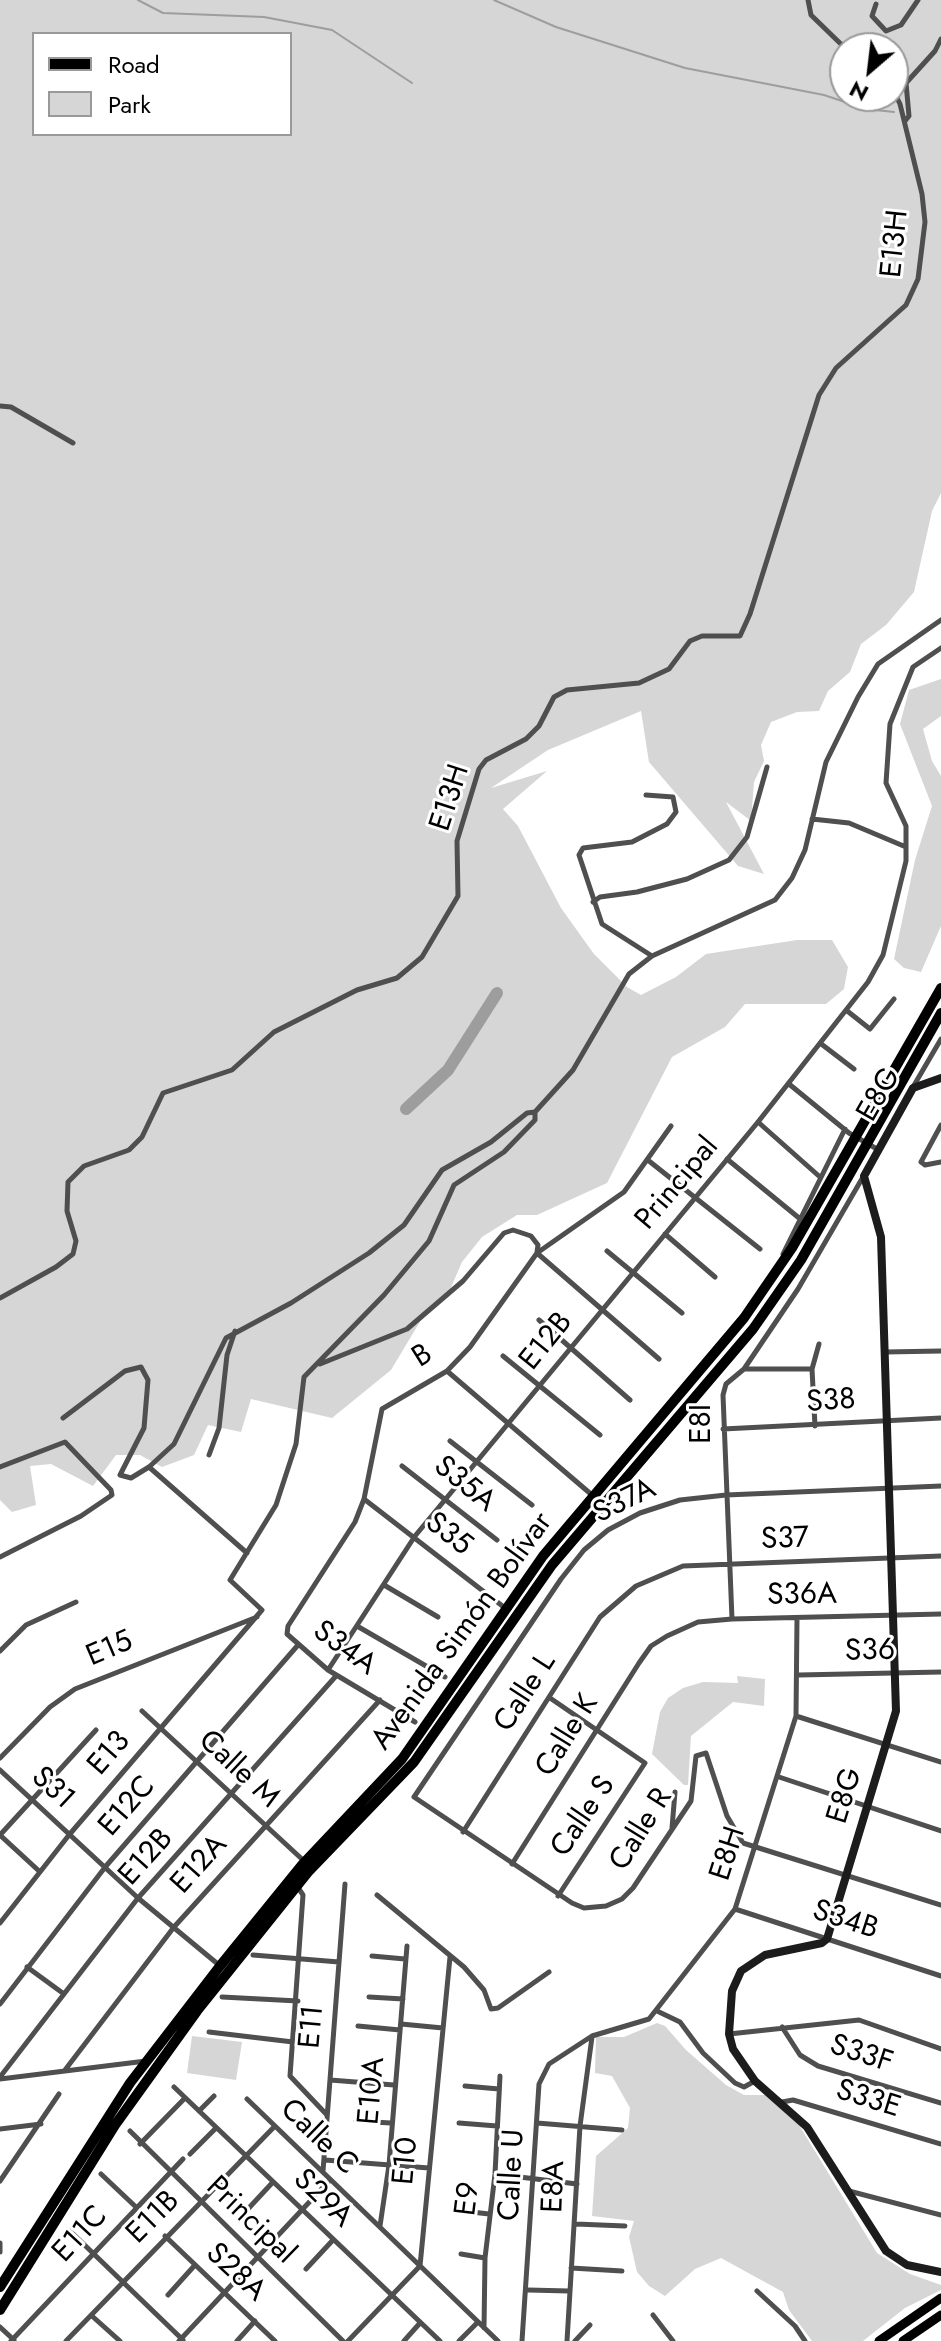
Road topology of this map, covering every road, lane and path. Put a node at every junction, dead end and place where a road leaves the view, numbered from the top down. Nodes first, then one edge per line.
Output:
1 (808, 0) edge
2 (918, 0) edge
3 (876, 4) dead end
4 (829, 32) edge
5 (941, 39) edge
6 (902, 112) edge
7 (905, 121) junction
8 (0, 406) edge
9 (73, 443) dead end
10 (941, 620) edge
11 (941, 648) edge
12 (767, 767) dead end
13 (646, 795) dead end
14 (812, 819) junction
15 (906, 847) junction
16 (593, 902) junction
17 (652, 956) junction
18 (941, 988) edge
19 (894, 999) dead end
20 (846, 1010) junction
21 (941, 1013) edge
22 (941, 1039) edge
23 (820, 1043) junction
24 (854, 1069) dead end
25 (941, 1078) edge
26 (789, 1084) junction
27 (913, 1088) junction
28 (535, 1112) junction
29 (758, 1122) junction
30 (941, 1125) edge
31 (671, 1126) dead end
32 (845, 1129) junction
33 (877, 1149) junction
34 (727, 1159) junction
35 (649, 1161) junction
36 (941, 1162) edge
37 (864, 1176) junction
38 (820, 1178) junction
39 (695, 1197) junction
40 (799, 1218) junction
41 (665, 1234) junction
42 (760, 1249) dead end
43 (607, 1251) dead end
44 (537, 1253) junction
45 (802, 1258) junction
46 (779, 1267) junction
47 (810, 1268) junction
48 (633, 1272) junction
49 (715, 1277) dead end
50 (0, 1298) edge
51 (601, 1311) junction
52 (682, 1313) dead end
53 (539, 1320) dead end
54 (235, 1330) junction
55 (819, 1344) dead end
56 (572, 1348) junction
57 (941, 1351) edge
58 (885, 1352) junction
59 (503, 1356) dead end
60 (659, 1359) dead end
61 (317, 1364) junction
62 (705, 1365) junction
63 (744, 1369) junction
64 (812, 1369) junction
65 (447, 1371) junction
66 (540, 1386) junction
67 (699, 1392) junction
68 (630, 1400) dead end
69 (63, 1418) dead end
70 (941, 1418) edge
71 (887, 1421) junction
72 (509, 1423) junction
73 (815, 1426) junction
74 (723, 1429) junction
75 (600, 1435) dead end
76 (450, 1441) dead end
77 (209, 1455) dead end
78 (477, 1462) junction
79 (402, 1466) dead end
80 (0, 1467) edge
81 (149, 1467) junction
82 (941, 1486) edge
83 (889, 1487) junction
84 (593, 1495) junction
85 (726, 1495) junction
86 (364, 1499) junction
87 (446, 1500) junction
88 (532, 1505) dead end
89 (415, 1536) junction
90 (497, 1540) dead end
91 (247, 1553) junction
92 (941, 1556) edge
93 (0, 1557) edge
94 (889, 1559) junction
95 (728, 1563) junction
96 (384, 1584) junction
97 (636, 1586) joint
98 (76, 1602) dead end
99 (505, 1608) junction
100 (941, 1614) edge
101 (891, 1616) junction
102 (258, 1617) junction
103 (438, 1617) dead end
104 (797, 1618) junction
105 (732, 1619) junction
106 (357, 1626) junction
107 (287, 1630) joint
108 (667, 1636) joint
109 (298, 1645) junction
110 (0, 1651) edge
111 (328, 1670) junction
112 (941, 1672) edge
113 (896, 1674) junction
114 (799, 1675) junction
115 (336, 1676) junction
116 (445, 1677) dead end
117 (550, 1698) junction
118 (380, 1700) junction
119 (142, 1711) dead end
120 (796, 1716) junction
121 (415, 1722) dead end
122 (161, 1729) junction
123 (96, 1730) dead end
124 (599, 1730) junction
125 (887, 1745) junction
126 (0, 1758) edge
127 (197, 1761) junction
128 (941, 1762) edge
129 (0, 1770) edge
130 (779, 1777) junction
131 (675, 1792) dead end
132 (231, 1797) junction
133 (414, 1797) joint
134 (31, 1800) junction
135 (868, 1807) junction
136 (265, 1825) junction
137 (672, 1829) junction
138 (941, 1831) edge
139 (463, 1832) junction
140 (69, 1835) junction
141 (1, 1838) edge
142 (753, 1849) junction
143 (305, 1861) junction
144 (512, 1864) junction
145 (106, 1866) junction
146 (39, 1871) junction
147 (847, 1875) junction
148 (345, 1884) dead end
149 (297, 1885) junction
150 (377, 1895) dead end
151 (558, 1896) junction
152 (138, 1898) junction
153 (941, 1905) edge
154 (735, 1909) junction
155 (0, 1923) edge
156 (174, 1927) junction
157 (827, 1939) junction
158 (407, 1946) dead end
159 (253, 1955) dead end
160 (372, 1956) dead end
161 (450, 1957) junction
162 (300, 1958) junction
163 (405, 1959) junction
164 (339, 1962) junction
165 (220, 1966) junction
166 (27, 1967) junction
167 (549, 1972) dead end
168 (941, 1976) edge
169 (64, 1994) junction
170 (222, 1997) dead end
171 (369, 1997) dead end
172 (403, 1999) junction
173 (298, 2001) junction
174 (0, 2004) edge
175 (657, 2011) junction
176 (358, 2026) dead end
177 (401, 2027) junction
178 (782, 2027) junction
179 (443, 2028) junction
180 (209, 2032) dead end
181 (729, 2034) junction
182 (592, 2036) junction
183 (293, 2042) junction
184 (941, 2049) edge
185 (147, 2061) junction
186 (65, 2070) junction
187 (500, 2076) dead end
188 (0, 2078) edge
189 (330, 2080) junction
190 (755, 2081) junction
191 (394, 2085) junction
192 (465, 2086) dead end
193 (174, 2087) dead end
194 (499, 2089) junction
195 (59, 2094) dead end
196 (214, 2096) dead end
197 (185, 2098) junction
198 (247, 2099) dead end
199 (782, 2102) junction
200 (941, 2103) edge
201 (199, 2111) junction
202 (327, 2115) junction
203 (356, 2121) dead end
204 (391, 2123) junction
205 (459, 2123) dead end
206 (537, 2123) junction
207 (41, 2124) junction
208 (497, 2126) junction
209 (580, 2126) junction
210 (274, 2127) junction
211 (216, 2128) junction
212 (0, 2129) edge
213 (622, 2130) dead end
214 (130, 2131) dead end
215 (140, 2144) junction
216 (941, 2144) edge
217 (190, 2154) dead end
218 (245, 2156) junction
219 (183, 2159) dead end
220 (325, 2160) junction
221 (389, 2165) junction
222 (429, 2168) junction
223 (323, 2172) junction
224 (101, 2174) dead end
225 (169, 2174) junction
226 (495, 2174) junction
227 (535, 2178) junction
228 (330, 2180) junction
229 (0, 2181) edge
230 (273, 2182) junction
231 (577, 2184) junction
232 (845, 2190) junction
233 (200, 2203) junction
234 (137, 2208) junction
235 (247, 2210) dead end
236 (302, 2211) junction
237 (463, 2211) dead end
238 (489, 2214) junction
239 (941, 2215) edge
240 (576, 2224) junction
241 (625, 2226) dead end
242 (380, 2227) junction
243 (70, 2231) dead end
244 (165, 2236) junction
245 (333, 2240) junction
246 (94, 2253) junction
247 (461, 2254) dead end
248 (256, 2257) junction
249 (18, 2258) junction
250 (485, 2258) junction
251 (195, 2265) junction
252 (420, 2266) junction
253 (571, 2268) junction
254 (306, 2269) dead end
255 (622, 2271) dead end
256 (941, 2272) edge
257 (0, 2275) edge
258 (124, 2280) junction
259 (0, 2287) edge
260 (528, 2290) junction
261 (223, 2291) junction
262 (569, 2291) junction
263 (757, 2291) dead end
264 (168, 2295) dead end
265 (391, 2295) junction
266 (941, 2298) edge
267 (0, 2310) edge
268 (653, 2315) dead end
269 (941, 2315) edge
270 (92, 2316) junction
271 (255, 2321) junction
272 (420, 2323) junction
273 (477, 2323) junction
274 (590, 2325) dead end
275 (0, 2327) edge
276 (484, 2329) junction
277 (13, 2340) edge
278 (181, 2340) edge
279 (66, 2341) edge
280 (120, 2341) edge
281 (237, 2341) edge
282 (275, 2341) edge
283 (345, 2341) edge
284 (404, 2341) edge
285 (440, 2341) edge
286 (459, 2341) edge
287 (498, 2341) edge
288 (522, 2341) edge
289 (567, 2341) edge
290 (575, 2341) edge
291 (673, 2341) edge
292 (805, 2341) edge
293 (879, 2341) edge
294 (903, 2341) edge

1 - 4 street
2 - 3 street
5 - 7 street
6 - 7 street, E13H
7 - 50 street, E13H
8 - 9 street
10 - 14 street
11 - 15 street
12 - 16 street
13 - 16 street
14 - 15 street
14 - 17 street
15 - 20 street, Principal
16 - 17 street
17 - 28 street
18 - 46 highway, Avenida Simón Bolívar
19 - 20 street
20 - 23 street, Principal
21 - 45 highway, Avenida Simón Bolívar
22 - 27 street, E8G
23 - 24 street
23 - 26 street, Principal
25 - 27 street
26 - 29 street, Principal
26 - 32 street
27 - 33 street, E8G
28 - 54 street
28 - 61 street
29 - 34 street, Principal
29 - 38 street
30 - 36 street
31 - 35 street, B
32 - 33 street
32 - 38 street
33 - 37 street, E8G
34 - 39 street, Principal
34 - 40 street
35 - 39 street
35 - 44 street, B
37 - 47 street, E8G
37 - 58 street, E8G
38 - 40 street
39 - 41 street, Principal
39 - 42 street
40 - 46 street
41 - 48 street, Principal
41 - 49 street
43 - 48 street
44 - 51 street
44 - 61 street
44 - 65 street, B
45 - 47 street
45 - 67 highway, Avenida Simón Bolívar
46 - 62 highway, Avenida Simón Bolívar
47 - 63 street, E8I
48 - 51 street, Principal
48 - 52 street
51 - 56 street, E12B
51 - 60 street
53 - 56 street
54 - 77 street
54 - 81 street
55 - 64 street
56 - 66 street, E12B
56 - 68 street
57 - 58 street
58 - 71 street, E8G
59 - 66 street
61 - 91 street
62 - 67 highway
62 - 84 highway, Avenida Simón Bolívar
63 - 64 street
63 - 74 street, E8I
64 - 73 street
65 - 72 street
65 - 86 street, B
66 - 72 street, E12B
66 - 75 street
67 - 149 highway, Avenida Simón Bolívar
69 - 81 street
70 - 71 street, S38
71 - 73 street, S38
71 - 83 street, E8G
72 - 78 street, E12B
72 - 84 street
73 - 74 street, S38
74 - 85 street, E8I
76 - 78 street
78 - 87 street, E12B
78 - 88 street
79 - 87 street, S35A
80 - 93 street
81 - 91 street
82 - 83 street, S37A
83 - 85 street, S37A
83 - 94 street, E8G
84 - 99 highway, Avenida Simón Bolívar
85 - 95 street, E8I
85 - 133 street, S37A
86 - 89 street, S35
86 - 107 street, B
87 - 89 street, E12B
87 - 90 street, S35A
89 - 96 street, E12B
89 - 99 street, S35
91 - 102 street
92 - 94 street, S37
94 - 95 street, S37
94 - 101 street, E8G
95 - 97 street, S37
95 - 105 street, E8I
96 - 103 street
96 - 106 street, E12B
97 - 117 street, Calle L
98 - 110 street
99 - 143 highway, Avenida Simón Bolívar
100 - 101 street, S36A
101 - 104 street, S36A
101 - 113 street, E8G
102 - 122 street, E13
102 - 126 street, E15
104 - 105 street, S36A
104 - 114 street, E8H
105 - 108 street, S36A
106 - 111 street, E12B
106 - 116 street
107 - 109 street, S34A
108 - 124 street, Calle K
109 - 111 street, S34A
109 - 127 street, E12C
111 - 115 street, S34A
112 - 113 street, S36
113 - 114 street, S36
113 - 125 street, E8G
114 - 120 street, E8H
115 - 118 street, S34A
115 - 132 street, E12B
117 - 124 street
117 - 139 street, Calle L
118 - 121 street, S34A
118 - 136 street, E12A
119 - 122 street, Calle M
120 - 125 street
120 - 130 street, E8H
122 - 127 street, Calle M
122 - 140 street, E13
123 - 134 street
124 - 144 street, Calle K
124 - 151 street, Calle S
125 - 128 street
125 - 135 street, E8G
127 - 132 street, Calle M
127 - 145 street, E12C
129 - 134 street, S31
130 - 135 street
130 - 142 street, E8H
131 - 137 street
132 - 136 street, Calle M
132 - 152 street, E12B
133 - 139 street, Calle R
134 - 140 street, S31
134 - 141 street
135 - 138 street
135 - 147 street, E8G
136 - 143 street, Calle M
136 - 156 street, E12A
137 - 142 street, Calle R
137 - 151 street, Calle R
139 - 144 street, Calle R
140 - 145 street, S31
140 - 146 street, E13
141 - 146 street
142 - 147 street
142 - 154 street, E8H
143 - 165 highway, Avenida Simón Bolívar
144 - 151 street, Calle R
145 - 152 street, S31
145 - 166 street, E12C
146 - 155 street, E13
147 - 153 street
147 - 157 street, E8G
148 - 164 street, E11
149 - 162 street
149 - 267 highway, Avenida Simón Bolívar
150 - 161 street
152 - 156 street, S31
152 - 169 street, E12B
154 - 157 street, S34B
154 - 175 street, E8H
156 - 165 street, S31
156 - 186 street, E12A
157 - 168 street, S34B
157 - 181 street
158 - 163 street, E10A
159 - 162 street
160 - 163 street
161 - 167 street
161 - 179 street, E10
162 - 164 street
162 - 173 street
163 - 172 street, E10A
164 - 189 street, E11
165 - 185 highway, Avenida Simón Bolívar
166 - 169 street
166 - 174 street, E12C
169 - 188 street, E12B
170 - 173 street
171 - 172 street
172 - 177 street, E10A
173 - 183 street
175 - 182 street, E8H
175 - 190 street
176 - 177 street
177 - 179 street
177 - 191 street, E10A
178 - 181 street
178 - 184 street
178 - 200 street, S33F
179 - 222 street, E10
180 - 183 street
181 - 190 street
182 - 206 street, Calle U
182 - 209 street, E8A
183 - 202 street
185 - 186 street
185 - 249 highway, Avenida Simón Bolívar
186 - 188 street
187 - 194 street, E9
189 - 191 street
189 - 202 street, E11
190 - 199 street
191 - 204 street, E10A
192 - 194 street
193 - 197 street, S29A
194 - 208 street, E9
195 - 207 street
196 - 201 street
197 - 201 street, S29A
197 - 215 street
198 - 210 street, Calle C
199 - 216 street, S33E
199 - 232 street
201 - 211 street, S29A
202 - 220 street, E11
203 - 204 street
204 - 221 street, E10A
205 - 208 street
206 - 209 street
206 - 227 street, Calle U
207 - 212 street
207 - 229 street
208 - 226 street, E9
209 - 213 street
209 - 231 street, E8A
210 - 218 street, E11B
210 - 223 street, Calle C
211 - 217 street
211 - 218 street, S29A
214 - 215 street, Principal
215 - 225 street, Principal
218 - 230 street, S29A
218 - 233 street, E11B
219 - 225 street, E11C
220 - 221 street
220 - 223 street, E11
221 - 222 street
221 - 242 street, E10A
222 - 252 street, E10
223 - 228 street, Calle C
224 - 234 street
225 - 233 street, Principal
225 - 234 street, E11C
226 - 227 street
226 - 238 street, E9
227 - 231 street
227 - 260 street, Calle U
228 - 236 street
228 - 242 street, Calle C
230 - 235 street
230 - 236 street, S29A
231 - 240 street, E8A
232 - 239 street
232 - 256 street
233 - 244 street, E11B
233 - 248 street, Principal
234 - 246 street, E11C
236 - 245 street, S29A
236 - 248 street
237 - 238 street
238 - 250 street, E9
240 - 241 street
240 - 253 street, E8A
242 - 252 street, Calle C
243 - 246 street
244 - 251 street, S28A
244 - 258 street, E11B
245 - 254 street
245 - 265 street, S29A
246 - 258 street
246 - 277 street, E11C
247 - 250 street
248 - 261 street
248 - 283 street, Principal
249 - 257 highway
249 - 259 highway, Avenida Simón Bolívar
250 - 276 street, E9
251 - 261 street, S28A
251 - 264 street
252 - 265 street
252 - 273 street, Calle C
253 - 255 street
253 - 262 street, E8A
258 - 270 street, E11B
258 - 278 street
260 - 262 street
260 - 288 street, Calle U
261 - 271 street, S28A
261 - 278 street
262 - 289 street, E8A
263 - 292 street
265 - 272 street, S29A
265 - 283 street
266 - 293 main road
268 - 291 street
269 - 294 main road
270 - 279 street, E11B
270 - 280 street
271 - 281 street
271 - 282 street, S28A
272 - 284 street
272 - 285 street, S29A
273 - 276 street, Calle C
273 - 286 street
274 - 290 street
275 - 277 street
276 - 287 street, Calle C

